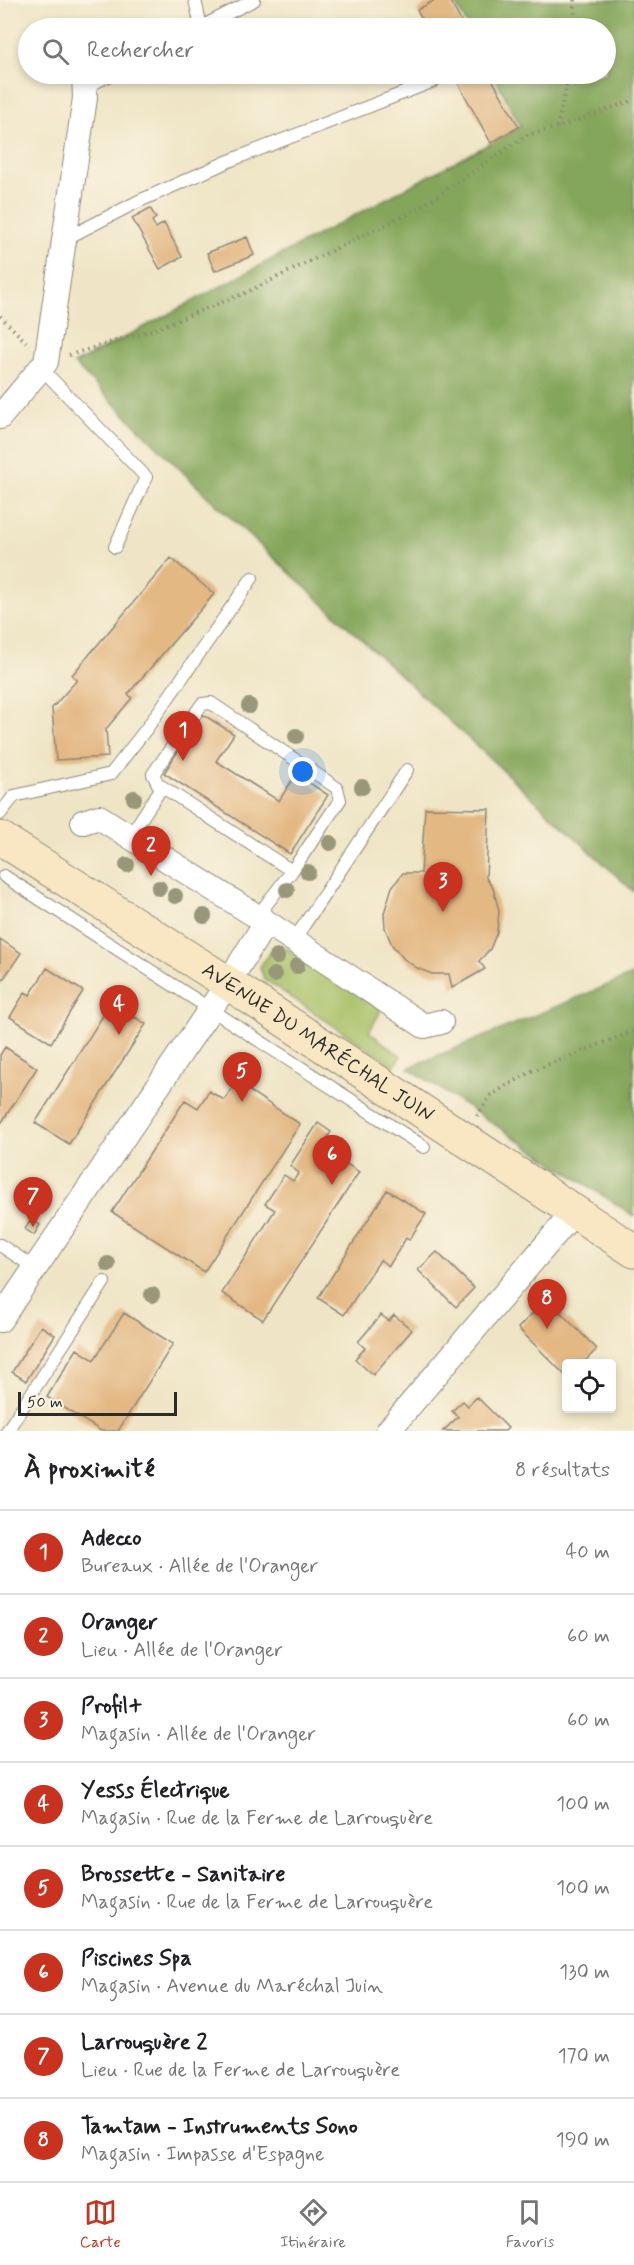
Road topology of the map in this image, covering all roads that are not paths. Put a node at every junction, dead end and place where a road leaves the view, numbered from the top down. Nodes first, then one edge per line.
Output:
1 (195, 0) edge
2 (255, 0) edge
3 (198, 18) edge
4 (220, 18) edge
5 (84, 84) edge
6 (426, 84) edge
7 (65, 239) junction
8 (44, 365) junction
9 (0, 417) edge
10 (115, 547) dead end
11 (252, 578) dead end
12 (407, 770) dead end
13 (162, 787) junction
14 (0, 814) edge
15 (83, 822) dead end
16 (130, 836) junction
17 (0, 838) edge
18 (292, 872) junction
19 (4, 876) dead end
20 (266, 922) junction
21 (294, 940) junction
22 (228, 983) junction
23 (209, 1010) junction
24 (441, 1022) dead end
25 (424, 1147) dead end
26 (574, 1212) junction
27 (2, 1251) edge
28 (634, 1251) edge
29 (35, 1268) junction
30 (104, 1282) dead end
31 (0, 1320) edge
32 (7, 1431) edge
33 (388, 1431) edge

1 - 3 lane
2 - 4 lane
5 - 7 street
6 - 7 lane
7 - 8 street
8 - 9 street
8 - 10 lane
11 - 14 lane
12 - 21 lane
13 - 16 lane
13 - 18 lane
13 - 18 lane
15 - 16 street
16 - 20 street
17 - 22 main road, AVENUE DU MARÉCHAL JUIN
18 - 20 lane
19 - 23 lane
20 - 21 street
20 - 22 street
21 - 24 street
22 - 23 street
22 - 26 main road, AVENUE DU MARÉCHAL JUIN
23 - 25 lane
23 - 29 street
26 - 28 main road, AVENUE DU MARÉCHAL JUIN
26 - 33 street
27 - 29 lane
29 - 31 street
30 - 32 lane

